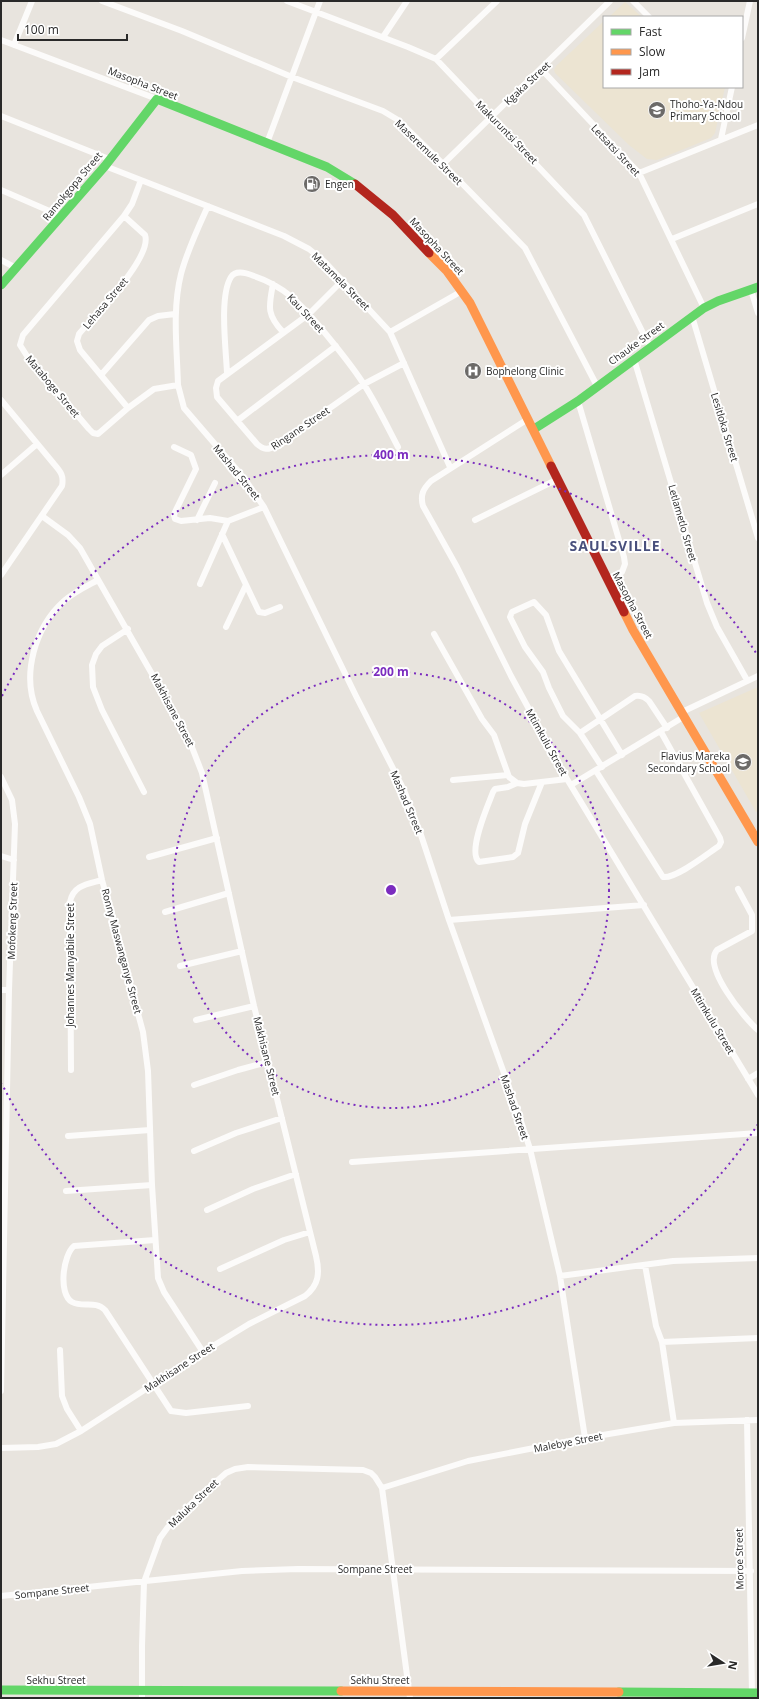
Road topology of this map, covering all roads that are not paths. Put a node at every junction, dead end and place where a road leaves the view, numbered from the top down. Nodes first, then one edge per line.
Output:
1 (32, 1) edge
2 (102, 1) edge
3 (287, 1) edge
4 (320, 1) edge
5 (407, 1) edge
6 (497, 1) edge
7 (610, 1) edge
8 (633, 1) edge
9 (750, 1) edge
10 (316, 12) junction
11 (648, 16) edge
12 (743, 33) edge
13 (383, 37) junction
14 (1, 40) edge
15 (14, 45) junction
16 (436, 59) junction
17 (542, 70) junction
18 (292, 77) junction
19 (732, 88) edge
20 (157, 100) junction
21 (1, 116) edge
22 (492, 116) junction
23 (758, 125) edge
24 (721, 139) junction
25 (267, 143) junction
26 (107, 162) junction
27 (443, 164) junction
28 (639, 174) junction
29 (141, 180) junction
30 (1, 190) edge
31 (758, 204) edge
32 (208, 206) junction
33 (61, 216) junction
34 (124, 216) junction
35 (672, 239) junction
36 (1, 260) edge
37 (16, 268) junction
38 (343, 280) junction
39 (273, 284) junction
40 (1, 285) edge
41 (754, 289) edge
42 (462, 291) junction
43 (704, 308) junction
44 (758, 313) edge
45 (175, 314) junction
46 (308, 314) junction
47 (692, 316) junction
48 (283, 332) junction
49 (390, 332) junction
50 (336, 346) junction
51 (650, 347) junction
52 (634, 359) junction
53 (404, 363) junction
54 (227, 373) junction
55 (101, 375) junction
56 (364, 384) junction
57 (178, 385) junction
58 (597, 386) junction
59 (1, 400) edge
60 (578, 401) junction
61 (128, 408) junction
62 (528, 419) junction
63 (237, 421) junction
64 (534, 429) junction
65 (38, 444) junction
66 (174, 446) dead end
67 (398, 447) dead end
68 (450, 468) junction
69 (1, 475) edge
70 (558, 479) junction
71 (215, 483) dead end
72 (264, 507) junction
73 (42, 516) junction
74 (197, 520) junction
75 (475, 520) dead end
76 (228, 521) junction
77 (222, 534) junction
78 (758, 538) edge
79 (1, 575) edge
80 (607, 579) junction
81 (98, 580) junction
82 (200, 584) dead end
83 (246, 586) junction
84 (280, 607) dead end
85 (226, 627) dead end
86 (128, 629) junction
87 (434, 634) dead end
88 (758, 676) edge
89 (747, 680) junction
90 (683, 714) junction
91 (601, 719) junction
92 (667, 728) junction
93 (661, 732) junction
94 (580, 733) junction
95 (622, 756) junction
96 (602, 767) junction
97 (596, 771) junction
98 (508, 775) junction
99 (1, 777) edge
100 (567, 779) junction
101 (453, 780) dead end
102 (542, 782) junction
103 (517, 784) junction
104 (572, 785) junction
105 (4, 788) edge
106 (144, 792) dead end
107 (217, 838) junction
108 (758, 842) edge
109 (1, 856) edge
110 (149, 857) dead end
111 (14, 860) junction
112 (102, 880) junction
113 (738, 889) dead end
114 (229, 893) junction
115 (644, 905) junction
116 (164, 912) dead end
117 (449, 920) junction
118 (242, 951) junction
119 (180, 966) dead end
120 (1, 990) edge
121 (10, 990) junction
122 (254, 1006) junction
123 (196, 1020) dead end
124 (757, 1027) edge
125 (268, 1062) junction
126 (71, 1070) dead end
127 (758, 1073) edge
128 (748, 1079) junction
129 (194, 1085) dead end
130 (758, 1095) edge
131 (282, 1118) junction
132 (150, 1130) junction
133 (758, 1133) edge
134 (68, 1136) dead end
135 (530, 1149) junction
136 (194, 1151) dead end
137 (352, 1162) dead end
138 (296, 1174) junction
139 (152, 1185) junction
140 (66, 1191) dead end
141 (207, 1210) dead end
142 (310, 1232) junction
143 (155, 1240) junction
144 (758, 1258) edge
145 (645, 1265) junction
146 (220, 1269) dead end
147 (560, 1276) junction
148 (2, 1284) edge
149 (758, 1338) edge
150 (662, 1342) junction
151 (2, 1348) edge
152 (60, 1350) dead end
153 (203, 1352) junction
154 (153, 1384) junction
155 (1, 1391) edge
156 (248, 1406) dead end
157 (746, 1420) junction
158 (758, 1420) edge
159 (674, 1423) junction
160 (81, 1431) junction
161 (585, 1438) junction
162 (1, 1448) edge
163 (382, 1488) junction
164 (392, 1569) junction
165 (751, 1571) junction
166 (144, 1582) junction
167 (1, 1596) edge
168 (1, 1690) edge
169 (142, 1695) edge
170 (409, 1695) edge
171 (580, 1695) edge
172 (754, 1695) edge

1 - 15 street
2 - 18 street, Maseremule Street
3 - 10 street, Makuruntsi Street
4 - 10 street
5 - 13 street
6 - 16 street
7 - 17 street, Kgaka Street
8 - 11 street
9 - 12 street
10 - 13 street, Makuruntsi Street
10 - 18 street
13 - 16 street, Makuruntsi Street
14 - 15 street, Masopha Street
15 - 20 street, Masopha Street
16 - 22 street, Makuruntsi Street
17 - 22 street, Kgaka Street
17 - 28 street, Letsatsi Street
18 - 25 street
18 - 27 street, Maseremule Street
19 - 24 street
20 - 25 street, Masopha Street
20 - 26 street, Ramokgopa Street
21 - 26 street, Matamela Street
22 - 27 street, Kgaka Street
22 - 51 street, Makuruntsi Street
23 - 24 street
24 - 28 street
25 - 42 street, Masopha Street
26 - 29 street, Matamela Street
26 - 33 street, Ramokgopa Street
27 - 58 street, Maseremule Street
28 - 35 street, Letsatsi Street
29 - 32 street, Matamela Street
29 - 34 street, Mataboge Street
30 - 33 street
31 - 35 street
32 - 38 street, Matamela Street
32 - 45 street, Mashad Street
33 - 37 street, Ramokgopa Street
34 - 55 street, Lehasa Street
34 - 61 street, Mataboge Street
35 - 43 street, Letsatsi Street
36 - 37 street
37 - 40 street, Ramokgopa Street
38 - 46 street
38 - 49 street, Matamela Street
39 - 46 street, Kau Street
39 - 48 street
39 - 54 street, Kau Street
41 - 43 street, Chauke Street
41 - 44 street
42 - 49 street
42 - 62 street, Masopha Street
43 - 47 street, Chauke Street
45 - 55 street
45 - 57 street, Mashad Street
46 - 48 street
46 - 50 street, Kau Street
47 - 51 street, Chauke Street
47 - 78 street, Lesitloka Street
48 - 54 street
49 - 53 street, Matamela Street
50 - 56 street, Kau Street
50 - 63 street
51 - 52 street, Chauke Street
52 - 58 street, Chauke Street
52 - 89 street, Letlametlo Street
53 - 56 street, Ringane Street
53 - 68 street, Matamela Street
54 - 63 street, Ringane Street
55 - 61 street, Lehasa Street
56 - 63 street, Ringane Street
56 - 67 street, Kau Street
57 - 61 street, Mataboge Street
57 - 72 street, Mashad Street
58 - 60 street, Chauke Street
59 - 65 street
60 - 64 street, Chauke Street
60 - 80 street
62 - 64 street, Masopha Street
62 - 68 street, Mtimkulu Street
64 - 70 street, Masopha Street
65 - 69 street
65 - 73 street
66 - 74 street
68 - 100 street, Mtimkulu Street
70 - 75 street
70 - 80 street, Masopha Street
71 - 74 street
72 - 76 street
72 - 117 street, Mashad Street
73 - 79 street
73 - 81 street, Makhisane Street
74 - 76 street
76 - 77 street
77 - 82 street
77 - 83 street
80 - 90 street, Masopha Street
81 - 86 street, Makhisane Street
81 - 112 street, Ronny Maswanganye Street
83 - 84 street
83 - 85 street
86 - 106 street
86 - 107 street, Makhisane Street
87 - 98 street
88 - 89 street
89 - 90 street
90 - 92 street
90 - 108 street, Masopha Street
91 - 92 street
91 - 94 street
91 - 94 street
91 - 95 street
92 - 93 street
93 - 95 street
93 - 97 street
94 - 96 street
95 - 96 street
96 - 97 street
97 - 104 street
98 - 101 street
98 - 103 street
99 - 105 street, Mofokeng Street
100 - 102 street
100 - 104 street, Mtimkulu Street
102 - 103 street
102 - 103 street
104 - 115 street, Mtimkulu Street
105 - 111 street, Mofokeng Street
107 - 110 street
107 - 114 street, Makhisane Street
109 - 111 street
111 - 121 street, Mofokeng Street
112 - 126 street, Johannes Manyabile Street
112 - 132 street, Ronny Maswanganye Street
113 - 124 street
114 - 116 street
114 - 118 street, Makhisane Street
115 - 117 street
115 - 128 street, Mtimkulu Street
117 - 135 street, Mashad Street
118 - 119 street
118 - 122 street, Makhisane Street
120 - 121 street
121 - 148 street, Mofokeng Street
122 - 123 street
122 - 125 street, Makhisane Street
125 - 129 street
125 - 131 street, Makhisane Street
127 - 128 street
128 - 130 street, Mtimkulu Street
131 - 136 street
131 - 138 street, Makhisane Street
132 - 134 street
132 - 139 street, Ronny Maswanganye Street
133 - 135 street
135 - 137 street
135 - 147 street, Mashad Street
138 - 141 street
138 - 142 street, Makhisane Street
139 - 140 street
139 - 143 street, Ronny Maswanganye Street
142 - 146 street
142 - 153 street, Makhisane Street
143 - 153 street, Ronny Maswanganye Street
143 - 154 street
144 - 145 street
145 - 147 street
145 - 150 street
147 - 161 street, Mashad Street
148 - 151 street, Mofokeng Street
149 - 150 street
150 - 159 street
151 - 155 street, Mofokeng Street
152 - 160 street
153 - 154 street, Makhisane Street
154 - 156 street
154 - 160 street, Makhisane Street
157 - 158 street, Malebye Street
157 - 159 street, Malebye Street
157 - 165 street, Moroe Street
159 - 161 street, Malebye Street
160 - 162 street, Makhisane Street
161 - 163 street, Malebye Street
163 - 164 street
163 - 166 street, Maluka Street
164 - 165 street, Sompane Street
164 - 166 street, Sompane Street
164 - 170 street
165 - 172 street, Moroe Street
166 - 167 street, Sompane Street
166 - 169 street, Maluka Street
168 - 169 street, Sekhu Street
169 - 170 street, Sekhu Street
170 - 171 street, Sekhu Street
171 - 172 street, Sekhu Street

